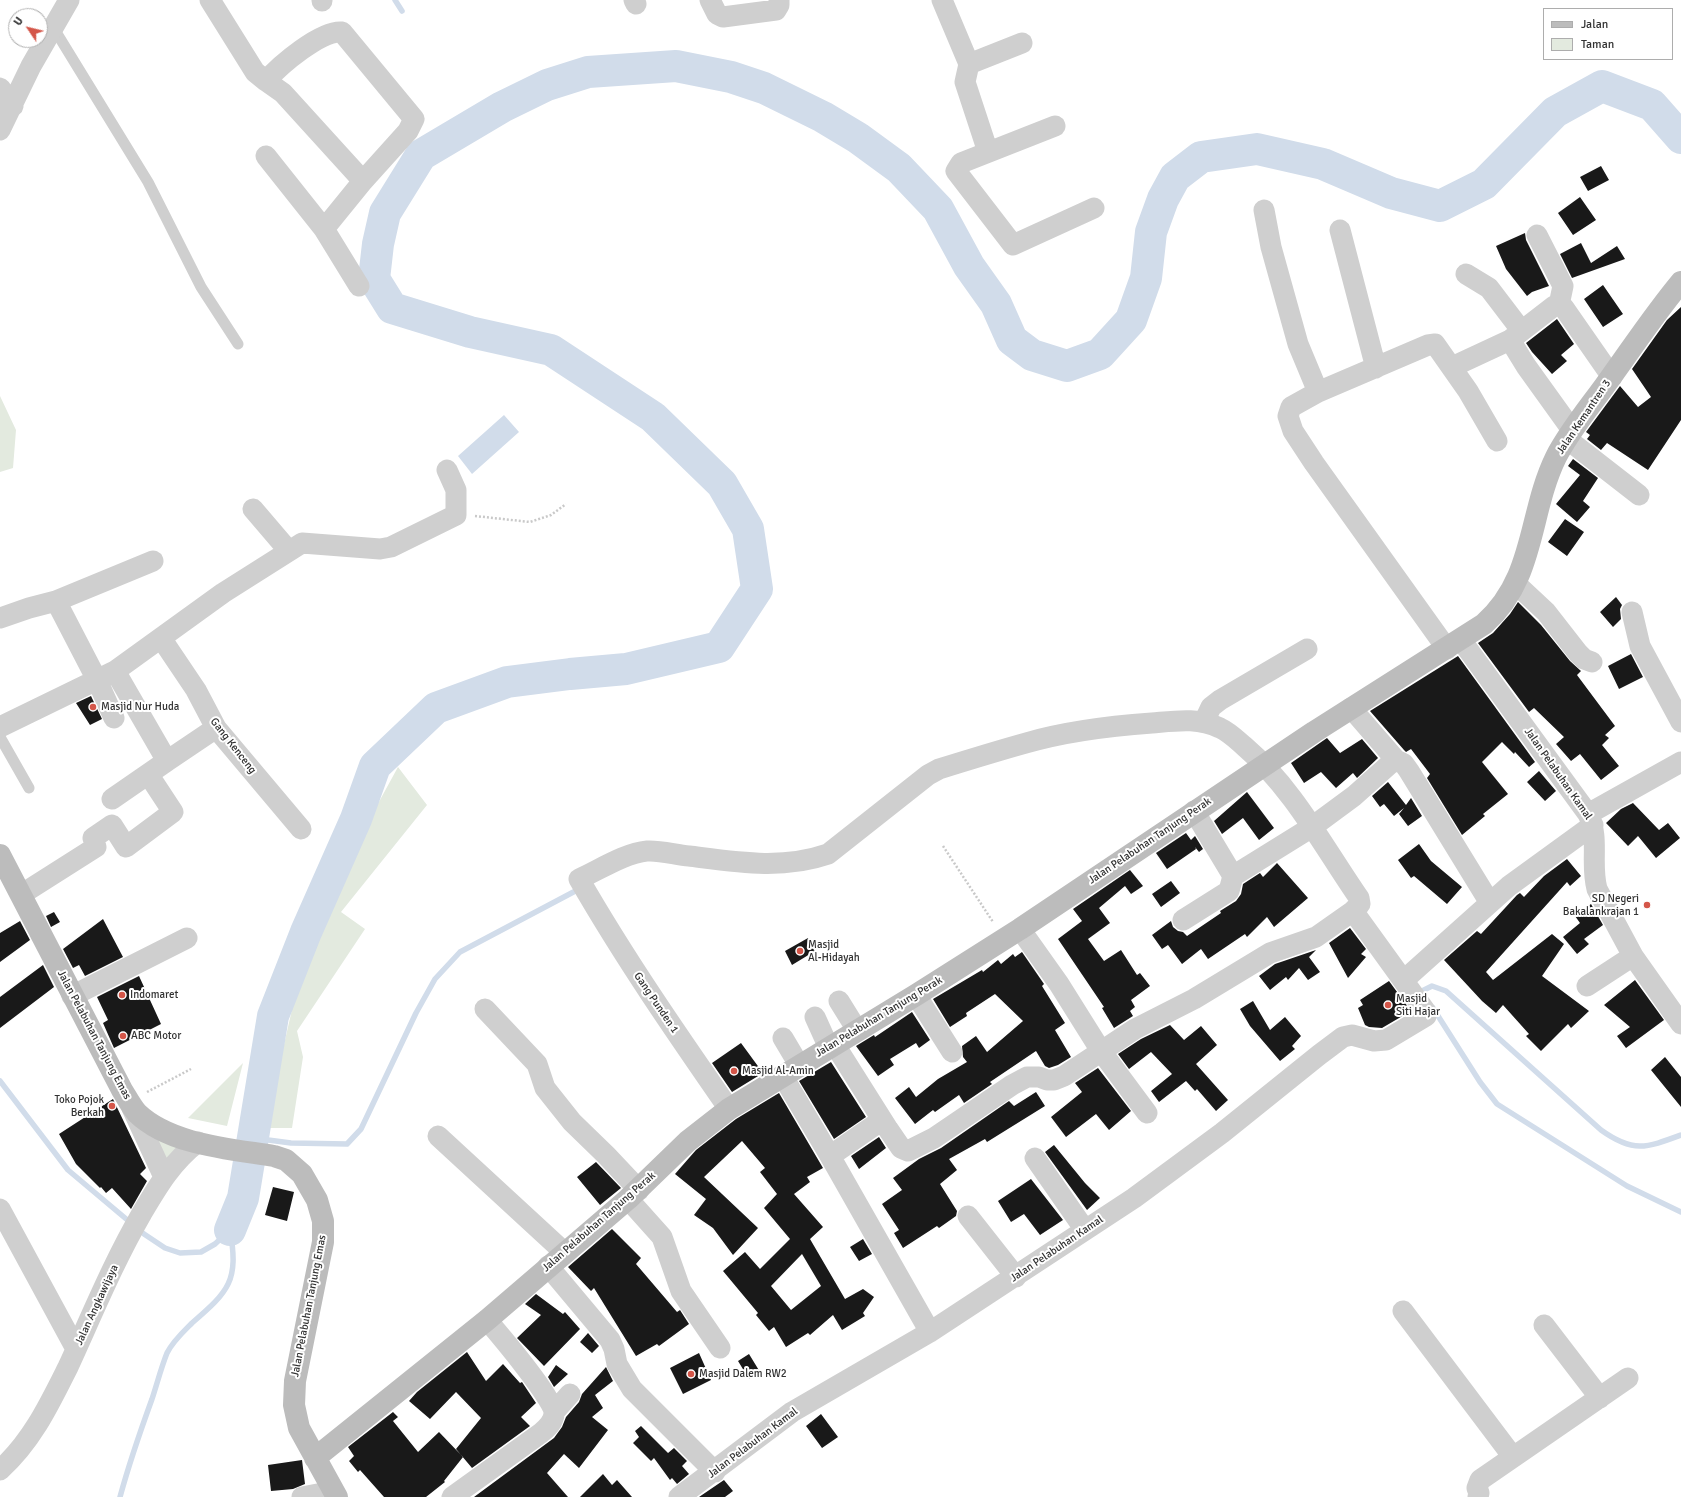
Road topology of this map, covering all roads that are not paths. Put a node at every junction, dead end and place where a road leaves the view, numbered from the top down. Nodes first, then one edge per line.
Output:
1 (69, 0) edge
2 (210, 0) edge
3 (710, 0) edge
4 (779, 0) edge
5 (942, 0) edge
6 (52, 27) junction
7 (1022, 43) dead end
8 (969, 64) junction
9 (266, 81) junction
10 (0, 88) edge
11 (13, 106) junction
12 (1055, 126) dead end
13 (0, 130) edge
14 (988, 152) junction
15 (266, 156) dead end
16 (363, 181) junction
17 (1094, 208) dead end
18 (1264, 210) dead end
19 (324, 229) junction
20 (1340, 230) dead end
21 (1537, 235) dead end
22 (1466, 274) dead end
23 (1681, 282) edge
24 (359, 286) dead end
25 (1559, 305) junction
26 (1516, 335) junction
27 (238, 344) dead end
28 (1452, 367) junction
29 (1376, 368) junction
30 (1612, 377) junction
31 (1318, 392) junction
32 (1570, 435) junction
33 (1497, 441) dead end
34 (447, 470) dead end
35 (1639, 494) dead end
36 (253, 509) dead end
37 (288, 550) junction
38 (153, 560) dead end
39 (1516, 584) junction
40 (56, 601) junction
41 (1632, 612) dead end
42 (0, 618) edge
43 (161, 638) junction
44 (1454, 644) junction
45 (1307, 649) dead end
46 (1592, 662) dead end
47 (106, 675) junction
48 (1351, 708) junction
49 (114, 718) dead end
50 (1204, 722) junction
51 (1681, 722) edge
52 (0, 726) edge
53 (216, 728) junction
54 (0, 737) edge
55 (1396, 760) junction
56 (167, 761) junction
57 (1679, 767) edge
58 (1258, 769) junction
59 (148, 774) junction
60 (29, 788) dead end
61 (112, 799) dead end
62 (1194, 811) junction
63 (1591, 820) junction
64 (301, 829) dead end
65 (1309, 829) junction
66 (0, 855) edge
67 (1233, 876) junction
68 (22, 894) junction
69 (1490, 903) junction
70 (1356, 908) junction
71 (1183, 920) dead end
72 (1012, 934) junction
73 (188, 938) dead end
74 (1633, 956) junction
75 (1409, 976) junction
76 (1587, 986) dead end
77 (916, 995) junction
78 (72, 996) junction
79 (839, 1001) dead end
80 (485, 1009) dead end
81 (815, 1017) dead end
82 (1681, 1024) edge
83 (857, 1030) junction
84 (783, 1038) dead end
85 (832, 1046) junction
86 (1101, 1051) junction
87 (952, 1052) dead end
88 (790, 1070) junction
89 (130, 1104) junction
90 (728, 1109) junction
91 (1146, 1113) dead end
92 (882, 1120) junction
93 (438, 1136) dead end
94 (202, 1144) junction
95 (830, 1156) junction
96 (1035, 1158) dead end
97 (164, 1177) junction
98 (633, 1194) junction
99 (0, 1209) edge
100 (968, 1216) dead end
101 (1086, 1230) junction
102 (564, 1253) junction
103 (548, 1266) junction
104 (1016, 1277) junction
105 (1403, 1311) dead end
106 (487, 1320) junction
107 (1544, 1325) dead end
108 (930, 1332) junction
109 (720, 1348) dead end
110 (76, 1349) junction
111 (1628, 1378) dead end
112 (570, 1394) dead end
113 (1600, 1398) junction
114 (554, 1412) junction
115 (1514, 1457) junction
116 (314, 1458) junction
117 (0, 1470) edge
118 (715, 1472) junction
119 (335, 1494) edge
120 (302, 1497) edge
121 (452, 1497) edge
122 (679, 1497) edge
123 (1478, 1497) edge

1 - 6 street
2 - 9 street
3 - 4 street
5 - 8 street
6 - 11 street
6 - 27 lane
7 - 8 street
8 - 14 street
9 - 16 street
9 - 16 street
10 - 11 street
11 - 13 street
12 - 14 street
14 - 17 street
15 - 19 street
16 - 19 street
18 - 31 street
19 - 24 street
20 - 29 street
21 - 25 street
22 - 26 street
23 - 30 street, Jalan Kemantren 3
25 - 26 street
25 - 30 street
26 - 28 street
26 - 32 street
28 - 29 street, Jalan Pelabuhan Kamal
28 - 33 street, Jalan Pelabuhan Kamal
29 - 31 street, Jalan Pelabuhan Kamal
30 - 32 street, Jalan Kemantren 3
31 - 44 street, Jalan Pelabuhan Kamal
32 - 35 street
32 - 39 street, Jalan Kemantren 3
34 - 37 street
36 - 37 street
37 - 43 street
38 - 40 street
39 - 44 street, Jalan Kemantren 3
39 - 46 street
40 - 42 street
40 - 47 street
41 - 51 street
43 - 47 street
43 - 53 street, Gang Kenceng
44 - 48 street, Jalan Pelabuhan Tanjung Perak
44 - 63 street, Jalan Pelabuhan Kamal
45 - 50 street
47 - 49 street
47 - 52 street
47 - 56 street
48 - 55 street
48 - 58 street, Jalan Pelabuhan Tanjung Perak
50 - 58 street
50 - 90 street, Gang Punden 1
53 - 56 street
53 - 64 street, Gang Kenceng
54 - 60 lane
55 - 65 street
55 - 69 street
56 - 59 street
57 - 63 street
58 - 62 street, Jalan Pelabuhan Tanjung Perak
58 - 65 street
59 - 61 street
59 - 68 street
62 - 67 street
62 - 72 street, Jalan Pelabuhan Tanjung Perak
63 - 69 street
63 - 74 street, Jalan Pelabuhan Kamal
65 - 67 street
65 - 70 street
66 - 68 street, Jalan Pelabuhan Tanjung Emas
67 - 71 street
68 - 78 street, Jalan Pelabuhan Tanjung Emas
69 - 75 street
70 - 75 street
70 - 86 street
72 - 77 street, Jalan Pelabuhan Tanjung Perak
72 - 86 street
73 - 78 street
74 - 76 street
74 - 82 street, Jalan Pelabuhan Kamal
75 - 101 street, Jalan Pelabuhan Kamal
77 - 83 street, Jalan Pelabuhan Tanjung Perak
77 - 87 street
78 - 89 street, Jalan Pelabuhan Tanjung Emas
79 - 83 street
80 - 98 street
81 - 85 street
83 - 85 street, Jalan Pelabuhan Tanjung Perak
84 - 88 street
85 - 88 street, Jalan Pelabuhan Tanjung Perak
85 - 92 street
86 - 91 street
86 - 92 street
88 - 90 street, Jalan Pelabuhan Tanjung Perak
88 - 95 street
89 - 94 street, Jalan Pelabuhan Tanjung Emas
89 - 97 street
90 - 98 street, Jalan Pelabuhan Tanjung Perak
92 - 95 street
93 - 102 street
94 - 97 street, Jalan Angkawijaya
94 - 116 street, Jalan Pelabuhan Tanjung Emas
95 - 108 street
96 - 101 street
97 - 110 street, Jalan Angkawijaya
98 - 102 street, Jalan Pelabuhan Tanjung Perak
98 - 109 street
99 - 110 street
100 - 104 street
101 - 104 street, Jalan Pelabuhan Kamal
102 - 103 street, Jalan Pelabuhan Tanjung Perak
103 - 106 street, Jalan Pelabuhan Tanjung Perak
103 - 118 street
104 - 108 street, Jalan Pelabuhan Kamal
105 - 115 street
106 - 114 street
106 - 116 street, Jalan Pelabuhan Tanjung Perak
107 - 113 street
108 - 118 street, Jalan Pelabuhan Kamal
110 - 117 street, Jalan Angkawijaya
111 - 113 street
112 - 114 street
113 - 115 street
114 - 121 street
115 - 123 street
116 - 119 street, Jalan Pelabuhan Tanjung Emas
118 - 122 street, Jalan Pelabuhan Kamal
119 - 120 street

